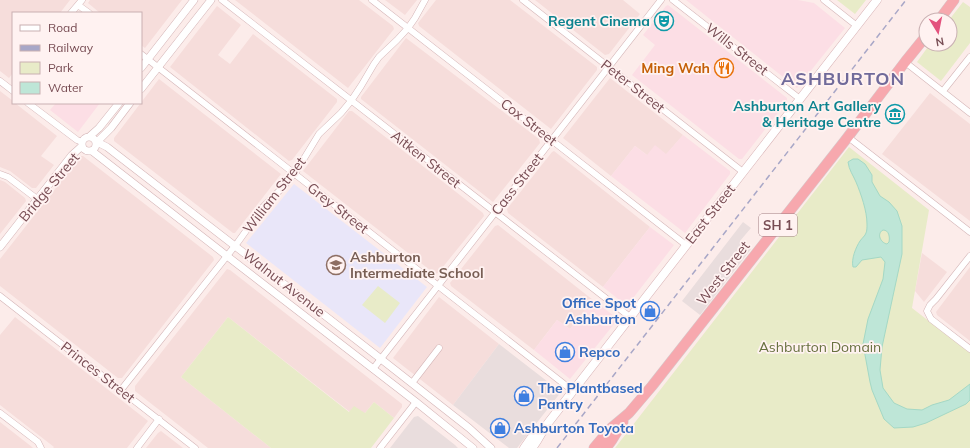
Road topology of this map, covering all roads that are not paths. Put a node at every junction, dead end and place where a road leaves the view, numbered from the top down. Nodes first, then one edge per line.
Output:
1 (194, 0) edge
2 (210, 0) edge
3 (222, 0) edge
4 (372, 0) edge
5 (425, 0) edge
6 (523, 0) edge
7 (661, 0) edge
8 (673, 0) edge
9 (824, 0) edge
10 (877, 0) edge
11 (954, 0) edge
12 (80, 2) edge
13 (73, 12) edge
14 (88, 12) edge
15 (945, 12) edge
16 (857, 26) junction
17 (408, 28) junction
18 (918, 46) edge
19 (142, 55) edge
20 (970, 57) edge
21 (147, 60) junction
22 (905, 62) junction
23 (142, 67) edge
24 (158, 67) junction
25 (609, 67) junction
26 (0, 81) edge
27 (142, 88) edge
28 (12, 89) edge
29 (943, 91) junction
30 (800, 99) junction
31 (351, 100) junction
32 (29, 104) edge
33 (118, 104) edge
34 (129, 104) edge
35 (970, 113) edge
36 (111, 128) junction
37 (90, 136) junction
38 (848, 137) junction
39 (552, 140) junction
40 (97, 142) junction
41 (82, 144) junction
42 (108, 146) junction
43 (92, 151) junction
44 (743, 172) junction
45 (0, 174) edge
46 (294, 174) junction
47 (37, 199) junction
48 (495, 213) junction
49 (970, 232) edge
50 (686, 245) junction
51 (235, 246) junction
52 (0, 247) edge
53 (226, 256) junction
54 (970, 256) edge
55 (438, 286) junction
56 (0, 296) edge
57 (630, 318) junction
58 (439, 348) dead end
59 (970, 349) edge
60 (381, 359) junction
61 (374, 369) junction
62 (412, 383) junction
63 (121, 390) junction
64 (573, 391) junction
65 (416, 402) junction
66 (0, 413) edge
67 (629, 413) junction
68 (159, 419) junction
69 (469, 428) junction
70 (543, 429) junction
71 (460, 438) junction
72 (41, 448) edge
73 (137, 448) edge
74 (195, 448) edge
75 (380, 448) edge
76 (473, 448) edge
77 (491, 448) edge
78 (524, 448) edge
79 (532, 448) edge
80 (594, 448) edge
81 (606, 448) edge

1 - 21 street
2 - 24 street
3 - 31 street, Aitken Street
4 - 17 street, Cox Street
5 - 17 street, William Street
6 - 25 street, Peter Street
7 - 25 street, Cass Street
8 - 30 street, Wills Street
9 - 16 street
10 - 16 main road, East Street
11 - 15 highway
12 - 13 street
12 - 14 street
16 - 30 main road, East Street
17 - 31 street, William Street
17 - 39 street, Cox Street
18 - 22 highway, West Street / SH 1
19 - 21 street, Grey Street
20 - 29 street
21 - 23 street
21 - 24 street, Grey Street
22 - 29 street
22 - 38 highway, West Street / SH 1
24 - 27 street
24 - 46 street, Grey Street
25 - 39 street, Cass Street
25 - 44 street, Peter Street
26 - 28 street
29 - 35 street
30 - 44 main road, East Street
31 - 46 street, William Street
31 - 48 street, Aitken Street
32 - 41 street
33 - 37 street
34 - 36 street
36 - 40 street
36 - 42 street
37 - 40 street
37 - 41 street
38 - 49 street
38 - 67 highway, West Street / SH 1
39 - 48 street, Cass Street
39 - 50 street, Cox Street
40 - 42 street, Walnut Avenue
40 - 43 street
41 - 43 street
41 - 47 street, Bridge Street
42 - 51 street, Walnut Avenue
43 - 53 street, Walnut Avenue
44 - 50 main road, East Street
45 - 47 street
46 - 51 street, William Street
46 - 55 street, Grey Street
47 - 52 street, Bridge Street
48 - 55 street, Cass Street
48 - 57 street, Aitken Street
50 - 57 main road, East Street
51 - 53 street, William Street
51 - 60 street, Walnut Avenue
53 - 61 street, Walnut Avenue
53 - 63 street, William Street
54 - 59 street
55 - 60 street, Cass Street
55 - 64 street, Grey Street
56 - 63 street, Princes Street
57 - 64 main road, East Street
58 - 62 street
60 - 61 street, Cass Street
60 - 62 street, Walnut Avenue
61 - 65 street, Walnut Avenue
62 - 69 street, Walnut Avenue
63 - 68 street, Princes Street
64 - 70 main road, East Street
65 - 71 street, Walnut Avenue
65 - 75 street
66 - 72 street
67 - 80 highway, West Street / SH 1
67 - 81 highway, West Street / SH 1
68 - 73 street
68 - 74 street, Princes Street
69 - 71 street
69 - 77 street, Walnut Avenue
70 - 78 main road, East Street
70 - 79 main road, East Street
71 - 76 street, Walnut Avenue

